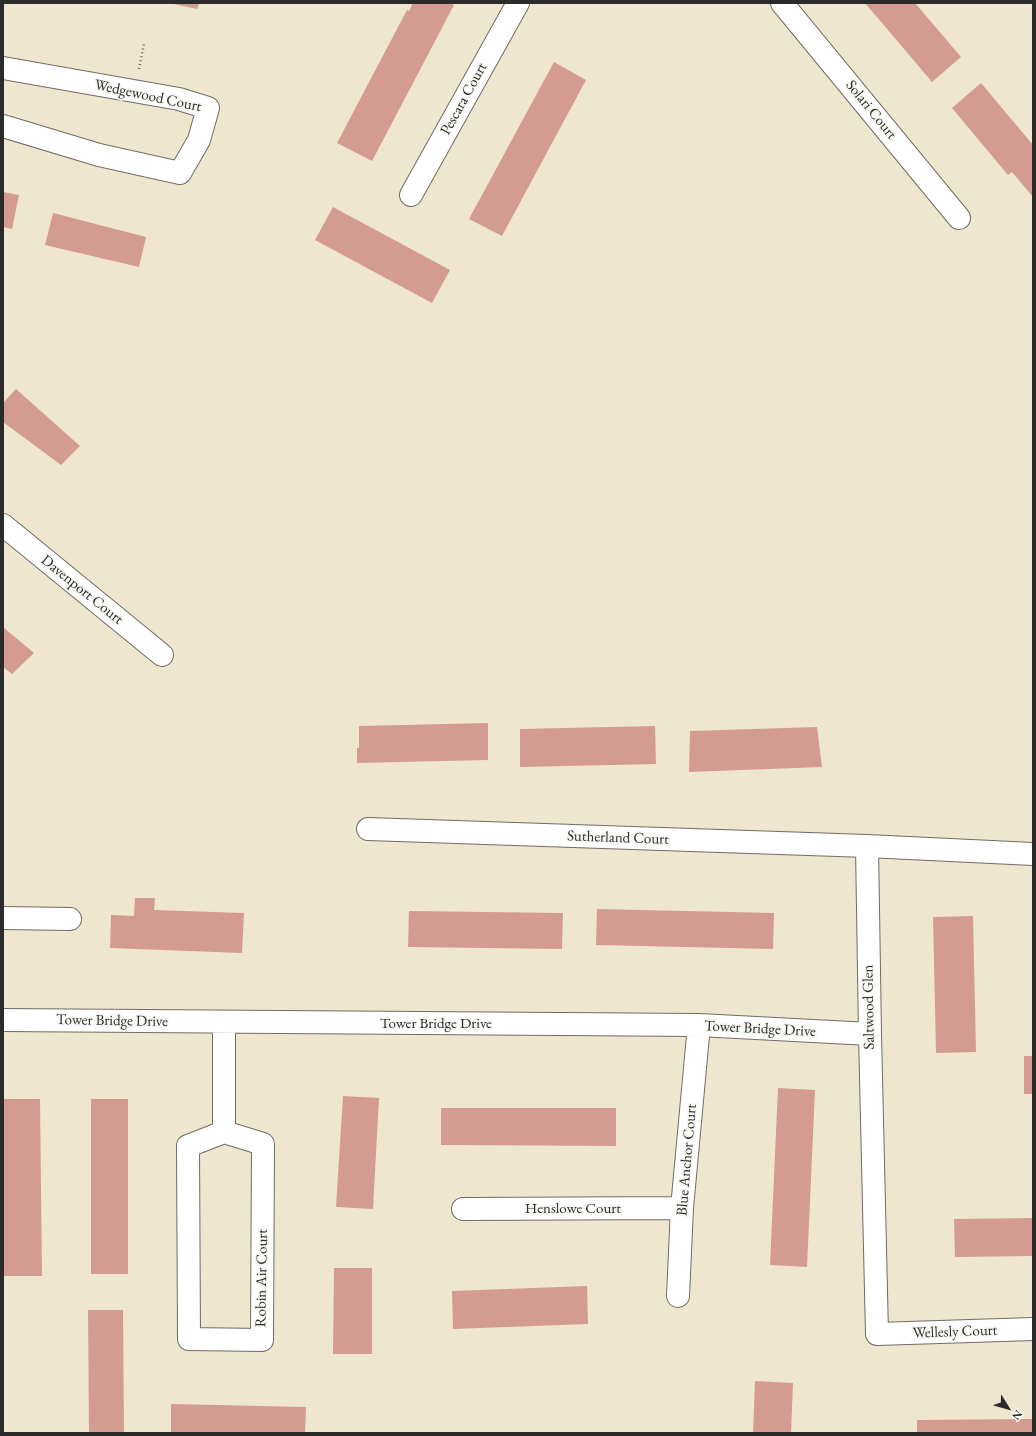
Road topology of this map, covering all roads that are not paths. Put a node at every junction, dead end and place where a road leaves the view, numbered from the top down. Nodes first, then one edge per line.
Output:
1 (518, 3) edge
2 (782, 3) edge
3 (3, 68) edge
4 (3, 126) edge
5 (411, 195) dead end
6 (959, 218) dead end
7 (3, 524) edge
8 (162, 655) dead end
9 (368, 829) dead end
10 (867, 846) junction
11 (1033, 854) edge
12 (3, 918) edge
13 (70, 919) dead end
14 (3, 1020) edge
15 (224, 1022) junction
16 (699, 1025) junction
17 (870, 1034) junction
18 (224, 1132) junction
19 (682, 1208) junction
20 (463, 1209) dead end
21 (678, 1296) dead end
22 (1033, 1329) edge
23 (877, 1334) joint

1 - 5 street, Pescara Court
2 - 6 street, Solari Court
3 - 4 street, Wedgewood Court
7 - 8 street, Davenport Court
9 - 10 street, Sutherland Court
10 - 11 street
10 - 17 street, Saltwood Glen
12 - 13 street
14 - 15 street, Tower Bridge Drive
15 - 16 street, Tower Bridge Drive
15 - 18 street
16 - 17 street, Tower Bridge Drive
16 - 19 street, Blue Anchor Court
17 - 23 street, Saltwood Glen
18 - 18 street, Robin Air Court
19 - 20 street, Henslowe Court
19 - 21 street, Blue Anchor Court
22 - 23 street, Wellesly Court

